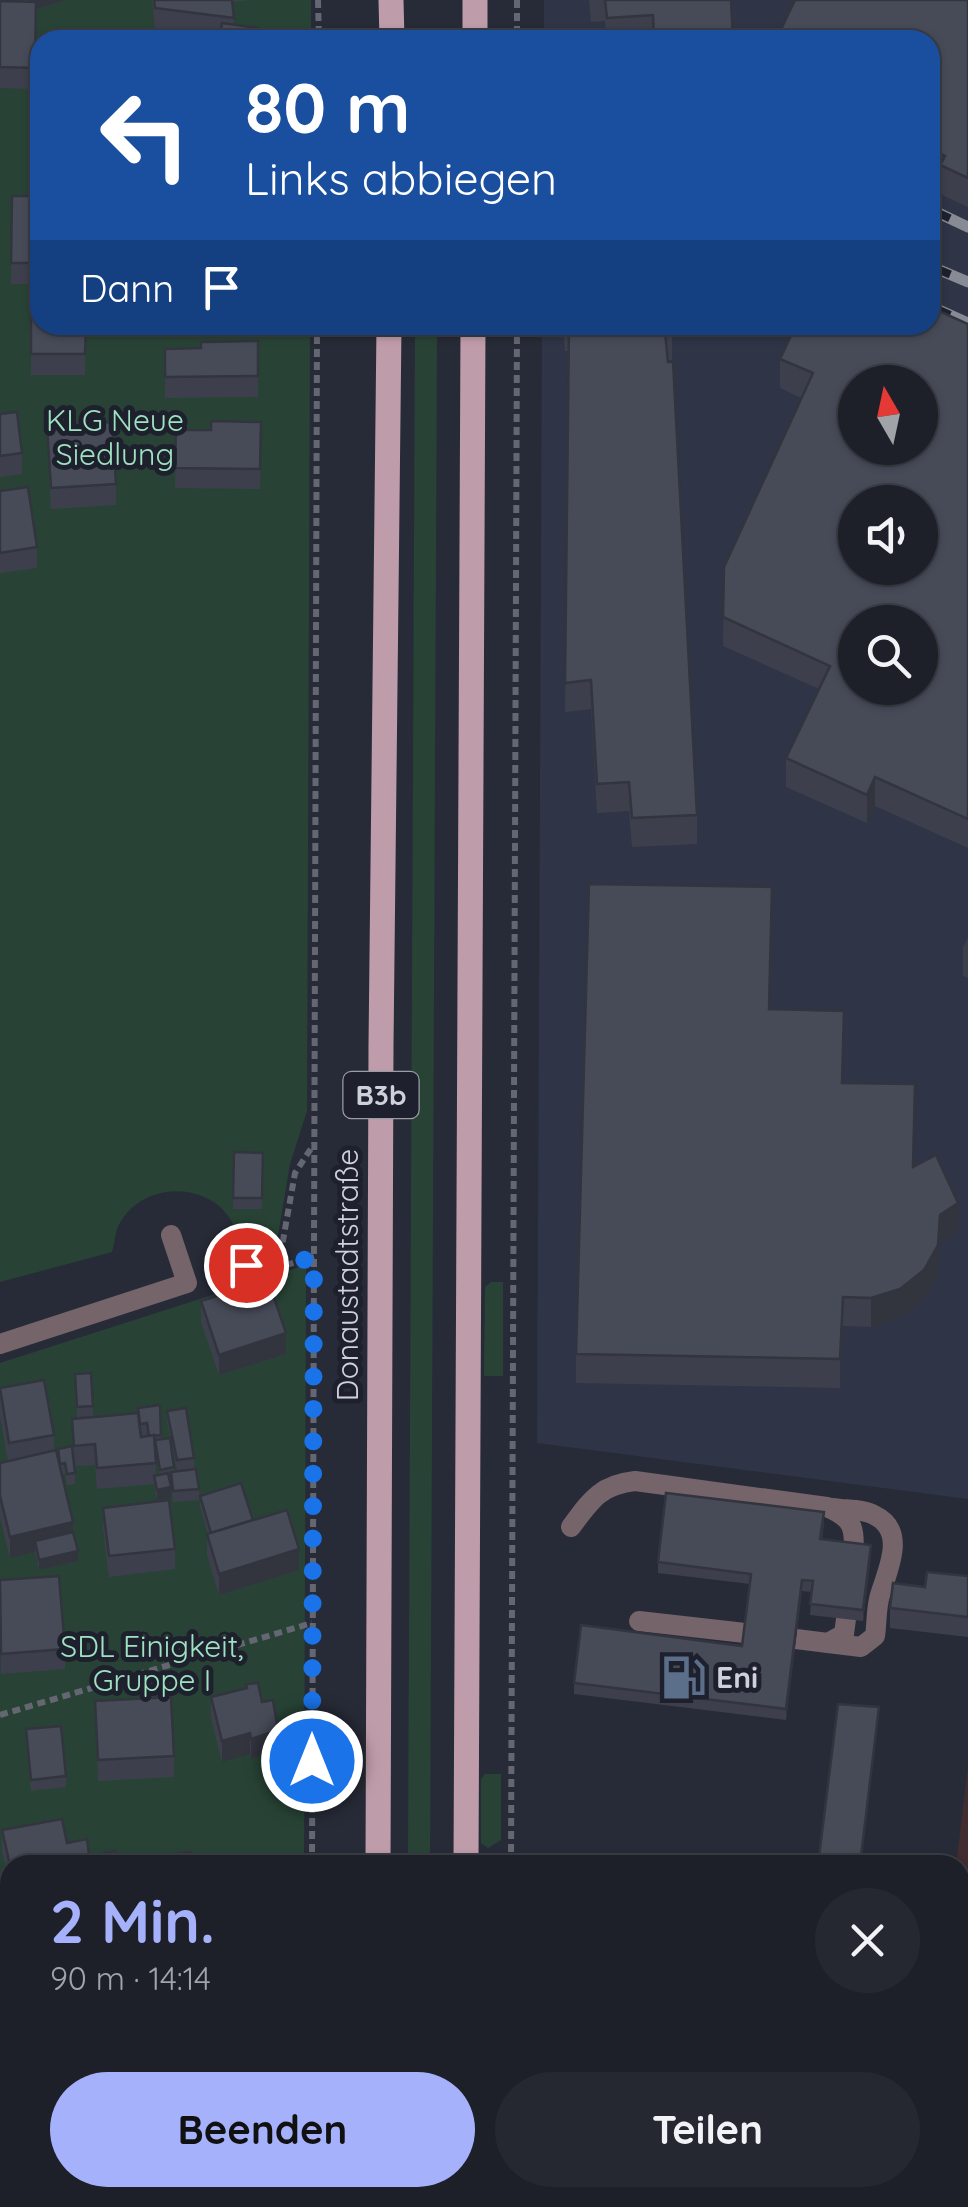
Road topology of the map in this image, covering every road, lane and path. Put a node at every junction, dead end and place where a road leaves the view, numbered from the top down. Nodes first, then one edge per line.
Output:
1 (318, 0) edge
2 (391, 0) edge
3 (475, 0) edge
4 (516, 0) edge
5 (319, 30) edge
6 (392, 30) edge
7 (474, 30) edge
8 (516, 30) edge
9 (317, 335) edge
10 (389, 335) edge
11 (473, 335) edge
12 (517, 335) edge
13 (315, 1143) junction
14 (171, 1235) dead end
15 (276, 1255) junction
16 (314, 1257) junction
17 (186, 1284) junction
18 (0, 1344) edge
19 (827, 1507) junction
20 (571, 1527) dead end
21 (853, 1554) edge
22 (846, 1620) edge
23 (638, 1621) dead end
24 (312, 1623) junction
25 (745, 1633) edge
26 (796, 1639) edge
27 (828, 1642) junction
28 (0, 1715) edge
29 (312, 1855) edge
30 (378, 1855) edge
31 (466, 1855) edge
32 (511, 1855) edge

1 - 5 path
2 - 6 main road
3 - 7 main road
4 - 8 path
9 - 13 path
10 - 30 main road, Donaustadtstraße / B3b
11 - 31 main road
12 - 32 path
13 - 15 path
13 - 16 path
14 - 17 street
15 - 16 path
15 - 17 path
16 - 24 path
17 - 18 street
19 - 20 street
19 - 21 street
19 - 27 street
22 - 27 street
23 - 25 street
24 - 28 path
24 - 29 path
26 - 27 street

